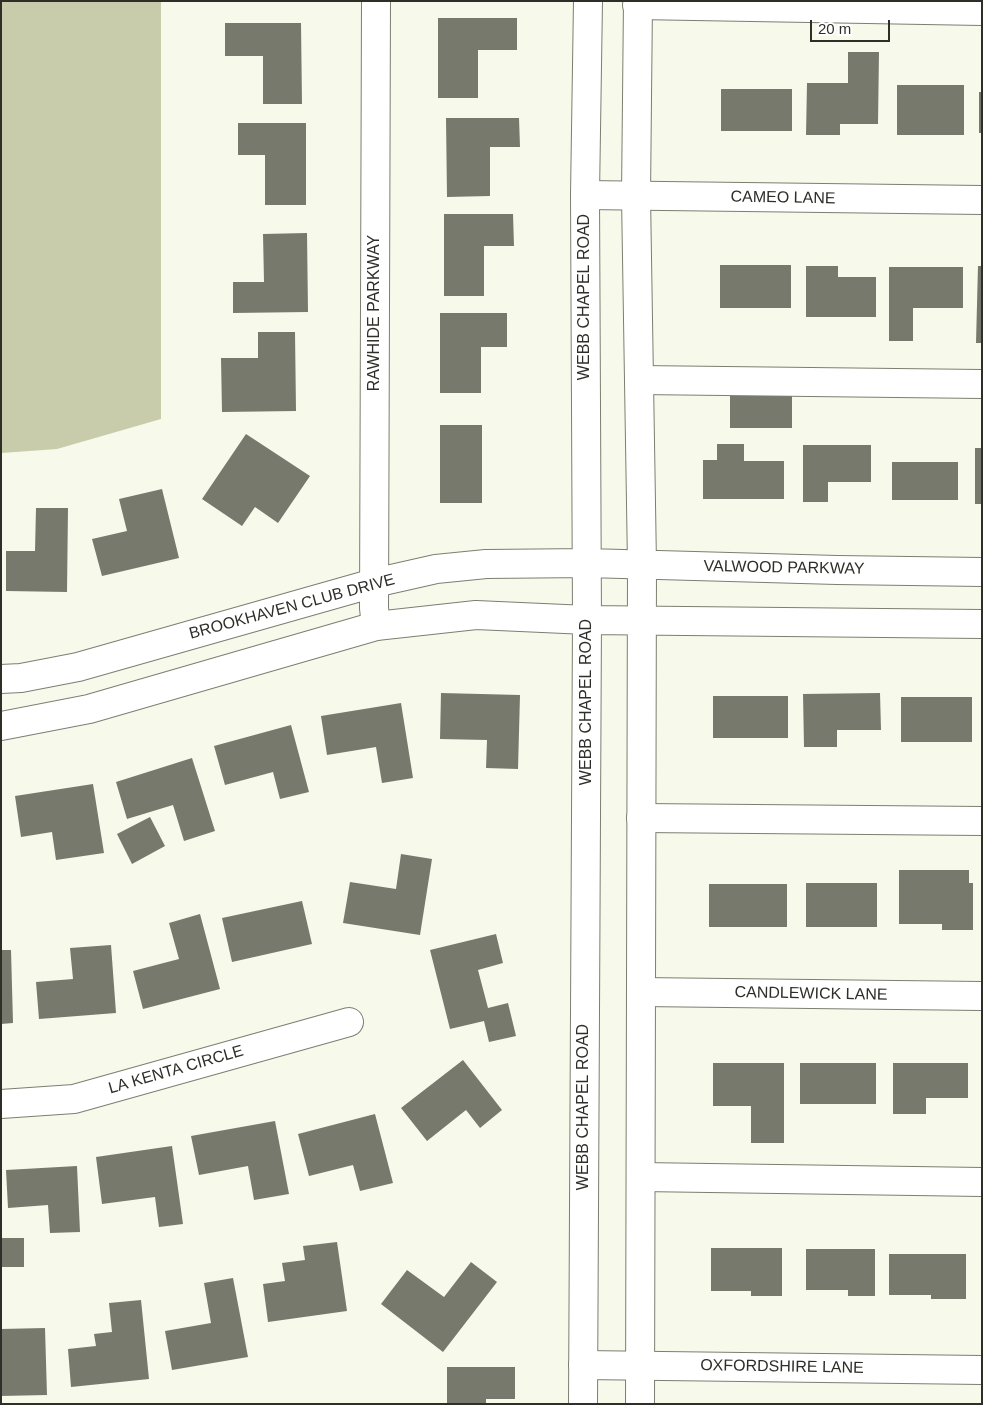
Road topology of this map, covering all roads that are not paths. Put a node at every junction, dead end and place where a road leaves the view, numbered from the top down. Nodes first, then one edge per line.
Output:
1 (376, 1) edge
2 (588, 1) edge
3 (638, 3) edge
4 (982, 11) edge
5 (585, 195) junction
6 (636, 196) junction
7 (982, 200) edge
8 (639, 380) junction
9 (982, 384) edge
10 (587, 563) junction
11 (642, 565) junction
12 (982, 572) edge
13 (374, 583) junction
14 (587, 620) junction
15 (642, 620) junction
16 (982, 624) edge
17 (376, 626) junction
18 (1, 679) edge
19 (1, 726) edge
20 (641, 818) junction
21 (982, 821) edge
22 (641, 992) junction
23 (982, 996) edge
24 (349, 1022) dead end
25 (1, 1104) edge
26 (641, 1177) junction
27 (982, 1182) edge
28 (583, 1365) junction
29 (640, 1365) junction
30 (982, 1370) edge
31 (583, 1404) edge
32 (640, 1404) edge

1 - 13 main road, RAWHIDE PARKWAY
2 - 5 main road, WEBB CHAPEL ROAD
3 - 4 main road
3 - 6 main road
5 - 6 main road, CAMEO LANE
5 - 10 main road, WEBB CHAPEL ROAD
6 - 7 main road, CAMEO LANE
6 - 8 main road
8 - 9 main road
8 - 11 main road
10 - 11 main road, VALWOOD PARKWAY
10 - 13 main road, BROOKHAVEN CLUB DRIVE
10 - 14 main road, WEBB CHAPEL ROAD
11 - 12 main road, VALWOOD PARKWAY
11 - 15 main road
13 - 17 main road, RAWHIDE PARKWAY
13 - 18 main road, BROOKHAVEN CLUB DRIVE
14 - 15 main road
14 - 17 main road
14 - 28 main road, WEBB CHAPEL ROAD
15 - 16 main road
15 - 20 main road
17 - 19 main road
20 - 21 main road
20 - 22 main road
22 - 23 main road, CANDLEWICK LANE
22 - 26 main road
24 - 25 main road, LA KENTA CIRCLE
26 - 27 main road
26 - 29 main road
28 - 29 main road, OXFORDSHIRE LANE
28 - 31 main road, WEBB CHAPEL ROAD
29 - 30 main road, OXFORDSHIRE LANE
29 - 32 main road

